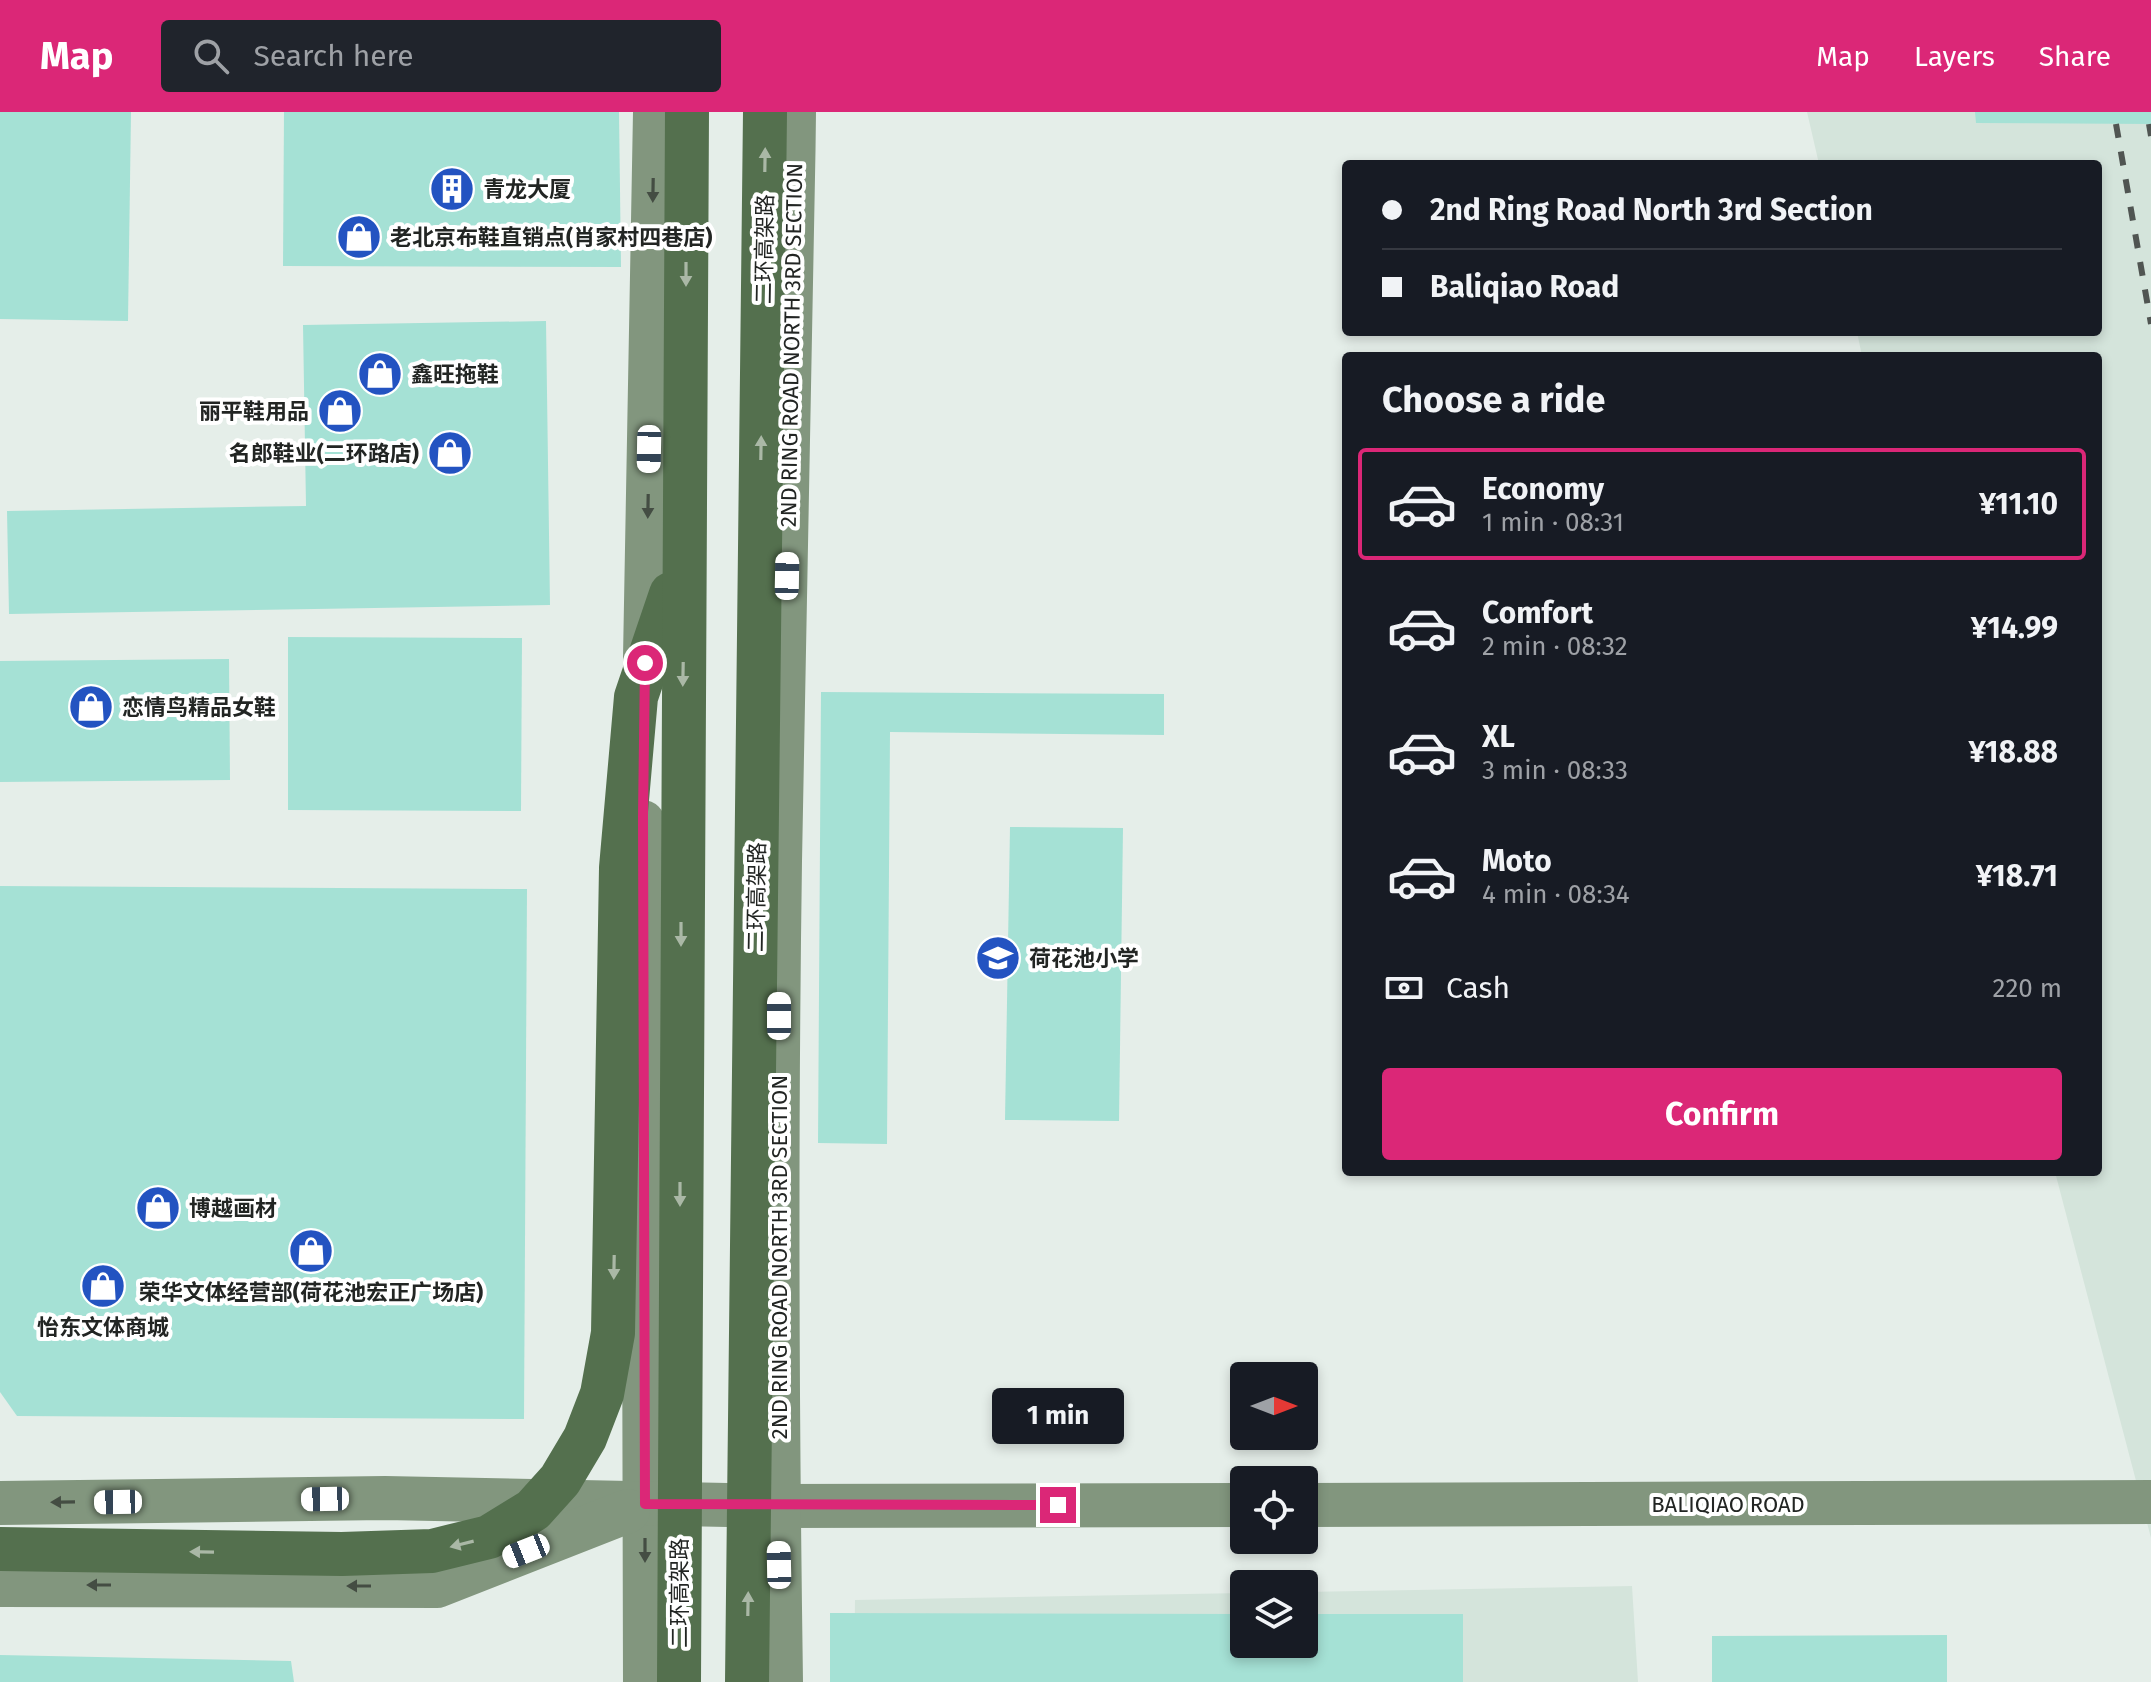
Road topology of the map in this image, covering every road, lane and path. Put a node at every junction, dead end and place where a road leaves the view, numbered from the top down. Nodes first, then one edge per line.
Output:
1 (655, 112) edge
2 (687, 112) edge
3 (765, 112) edge
4 (794, 112) edge
5 (684, 554) junction
6 (2151, 1502) edge
7 (0, 1503) edge
8 (645, 1504) junction
9 (1230, 1505) edge
10 (1318, 1505) edge
11 (778, 1506) junction
12 (0, 1549) edge
13 (0, 1585) edge
14 (645, 1682) edge
15 (679, 1682) edge
16 (747, 1682) edge
17 (781, 1682) edge

1 -> 8 main road
2 -> 5 highway, 二环高架路, bridge
16 -> 3 highway, 二环高架路, bridge
4 - 11 main road, 2ND RING ROAD NORTH 3RD SECTION
5 -> 12 highway, bridge
5 -> 15 highway, 二环高架路, bridge
6 - 10 main road, BALIQIAO ROAD
8 -> 7 main road
8 - 11 main road
8 -> 13 main road
8 -> 14 main road
9 - 11 main road
11 - 17 main road, 2ND RING ROAD NORTH 3RD SECTION

